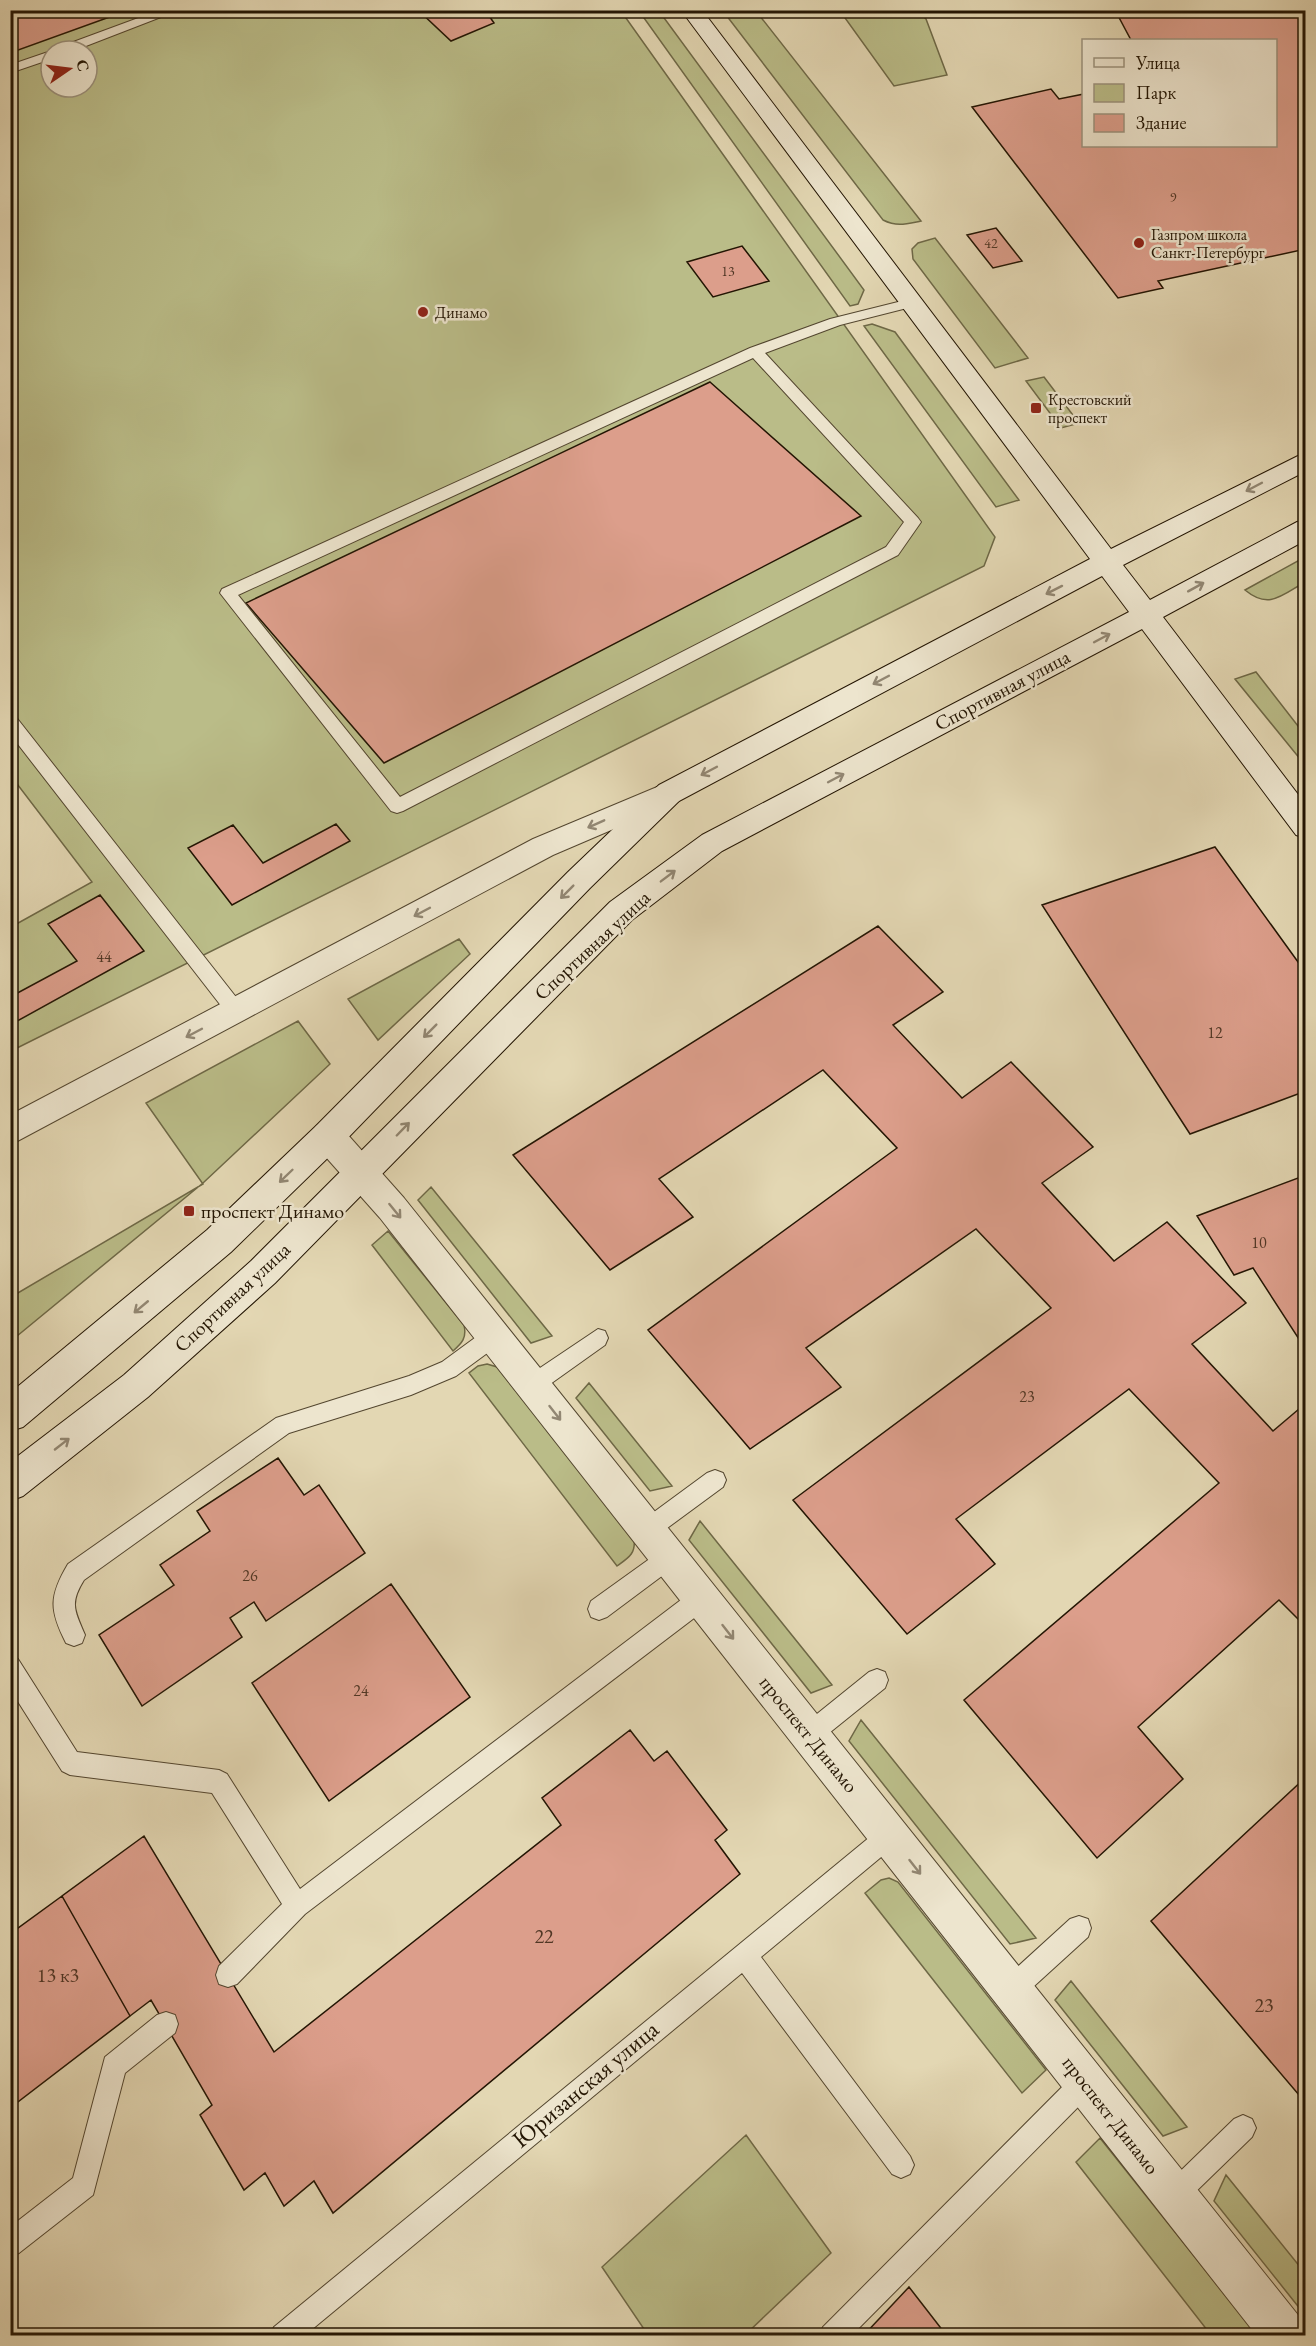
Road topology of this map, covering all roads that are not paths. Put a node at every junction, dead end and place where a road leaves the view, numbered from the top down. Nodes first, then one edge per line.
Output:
1 (173, 10) edge
2 (691, 10) edge
3 (94, 39) edge
4 (39, 59) edge
5 (10, 69) edge
6 (910, 303) junction
7 (755, 351) junction
8 (1305, 460) edge
9 (1305, 528) edge
10 (1106, 563) junction
11 (1145, 615) junction
12 (10, 721) edge
13 (669, 793) junction
14 (1305, 827) edge
15 (237, 1011) junction
16 (10, 1131) edge
17 (328, 1136) junction
18 (363, 1172) junction
19 (494, 1336) junction
20 (598, 1338) dead end
21 (532, 1385) junction
22 (10, 1415) edge
23 (715, 1480) dead end
24 (10, 1484) edge
25 (658, 1544) junction
26 (702, 1598) junction
27 (599, 1609) dead end
28 (74, 1635) dead end
29 (10, 1667) edge
30 (877, 1680) dead end
31 (810, 1734) junction
32 (890, 1835) junction
33 (297, 1906) junction
34 (1079, 1928) dead end
35 (743, 1954) junction
36 (228, 1975) dead end
37 (1012, 1989) junction
38 (166, 2024) dead end
39 (1085, 2082) junction
40 (1243, 2128) dead end
41 (901, 2165) dead end
42 (1174, 2195) junction
43 (10, 2244) edge
44 (282, 2336) edge
45 (832, 2336) edge
46 (1287, 2336) edge

1 - 3 lane
2 - 6 street
4 - 5 lane
6 - 7 lane
6 - 10 street
7 - 7 lane
8 -> 10 street
11 -> 9 street, Спортивная улица
10 - 11 street
10 -> 13 street
11 - 14 street
18 -> 11 street, Спортивная улица
12 - 15 lane
13 -> 15 street
13 -> 17 street
15 -> 16 street
17 - 18 street, проспект Динамо
17 -> 22 street
18 -> 19 street, проспект Динамо
24 -> 18 street, Спортивная улица
19 - 21 street, проспект Динамо
19 - 28 lane
20 - 21 lane
21 -> 25 street, проспект Динамо
23 - 25 lane
25 - 26 street, проспект Динамо
25 - 27 lane
26 -> 31 street, проспект Динамо
26 - 33 lane
29 - 33 lane
30 - 31 lane
31 - 32 street, проспект Динамо
32 - 35 lane, Юризанская улица
32 -> 37 street, проспект Динамо
33 - 36 lane
34 - 37 lane
35 - 41 lane
35 - 44 lane, Юризанская улица
37 - 39 street, проспект Динамо
38 - 43 lane
39 - 42 street, проспект Динамо
39 - 45 lane
40 - 42 lane
42 - 46 street, проспект Динамо

